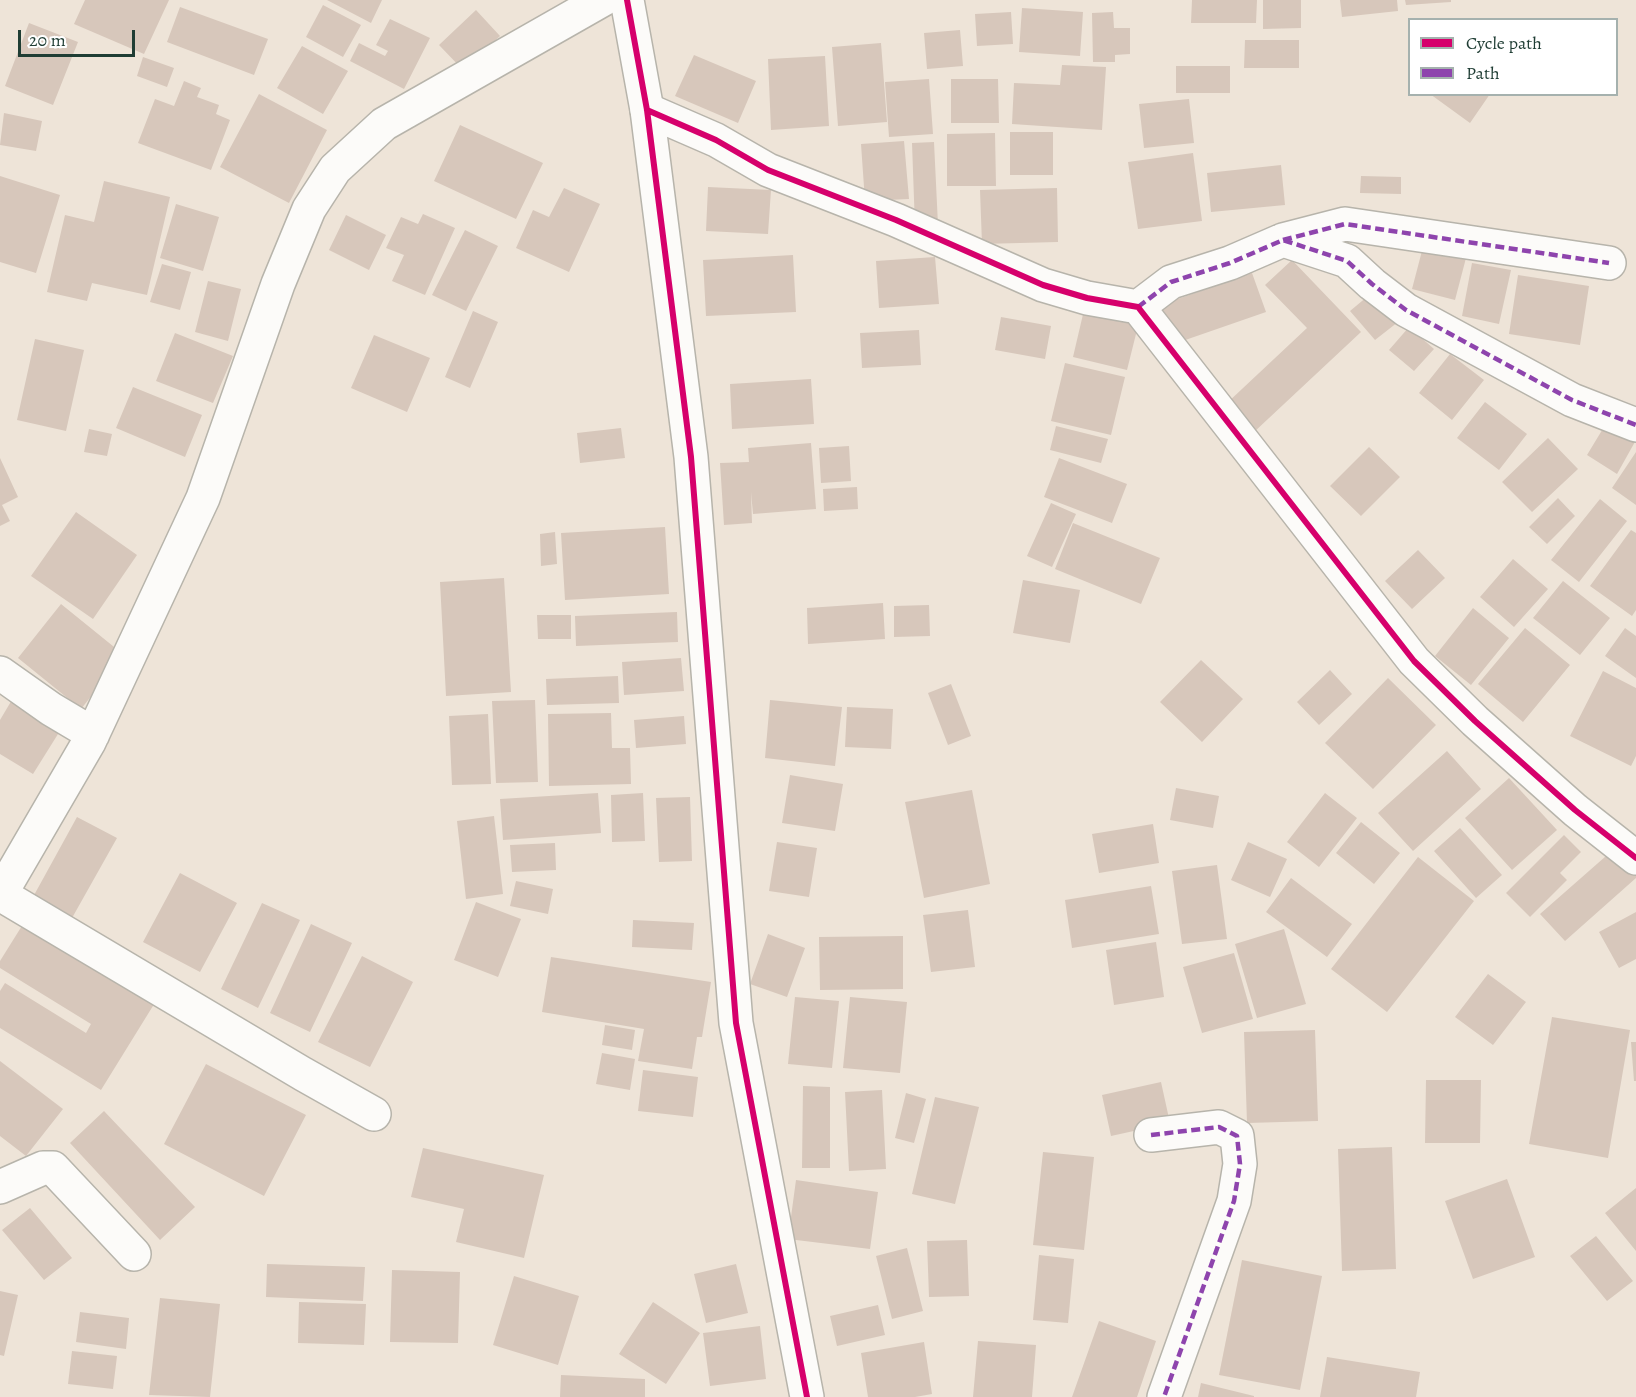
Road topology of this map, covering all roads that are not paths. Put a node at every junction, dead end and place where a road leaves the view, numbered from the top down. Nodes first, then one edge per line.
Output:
1 (602, 0) edge
2 (627, 0) edge
3 (647, 110) junction
4 (1283, 240) junction
5 (1609, 263) dead end
6 (1138, 307) junction
7 (1636, 425) edge
8 (0, 673) edge
9 (93, 734) junction
10 (1636, 858) edge
11 (0, 894) edge
12 (374, 1114) dead end
13 (1151, 1135) dead end
14 (0, 1187) edge
15 (134, 1254) dead end
16 (807, 1397) edge
17 (1164, 1397) edge

1 - 9 street
2 - 3 street
3 - 6 street
3 - 16 street
4 - 5 street
4 - 6 street
4 - 7 street
6 - 10 street
8 - 9 street
9 - 11 street
11 - 12 street
13 - 17 street
14 - 15 street

